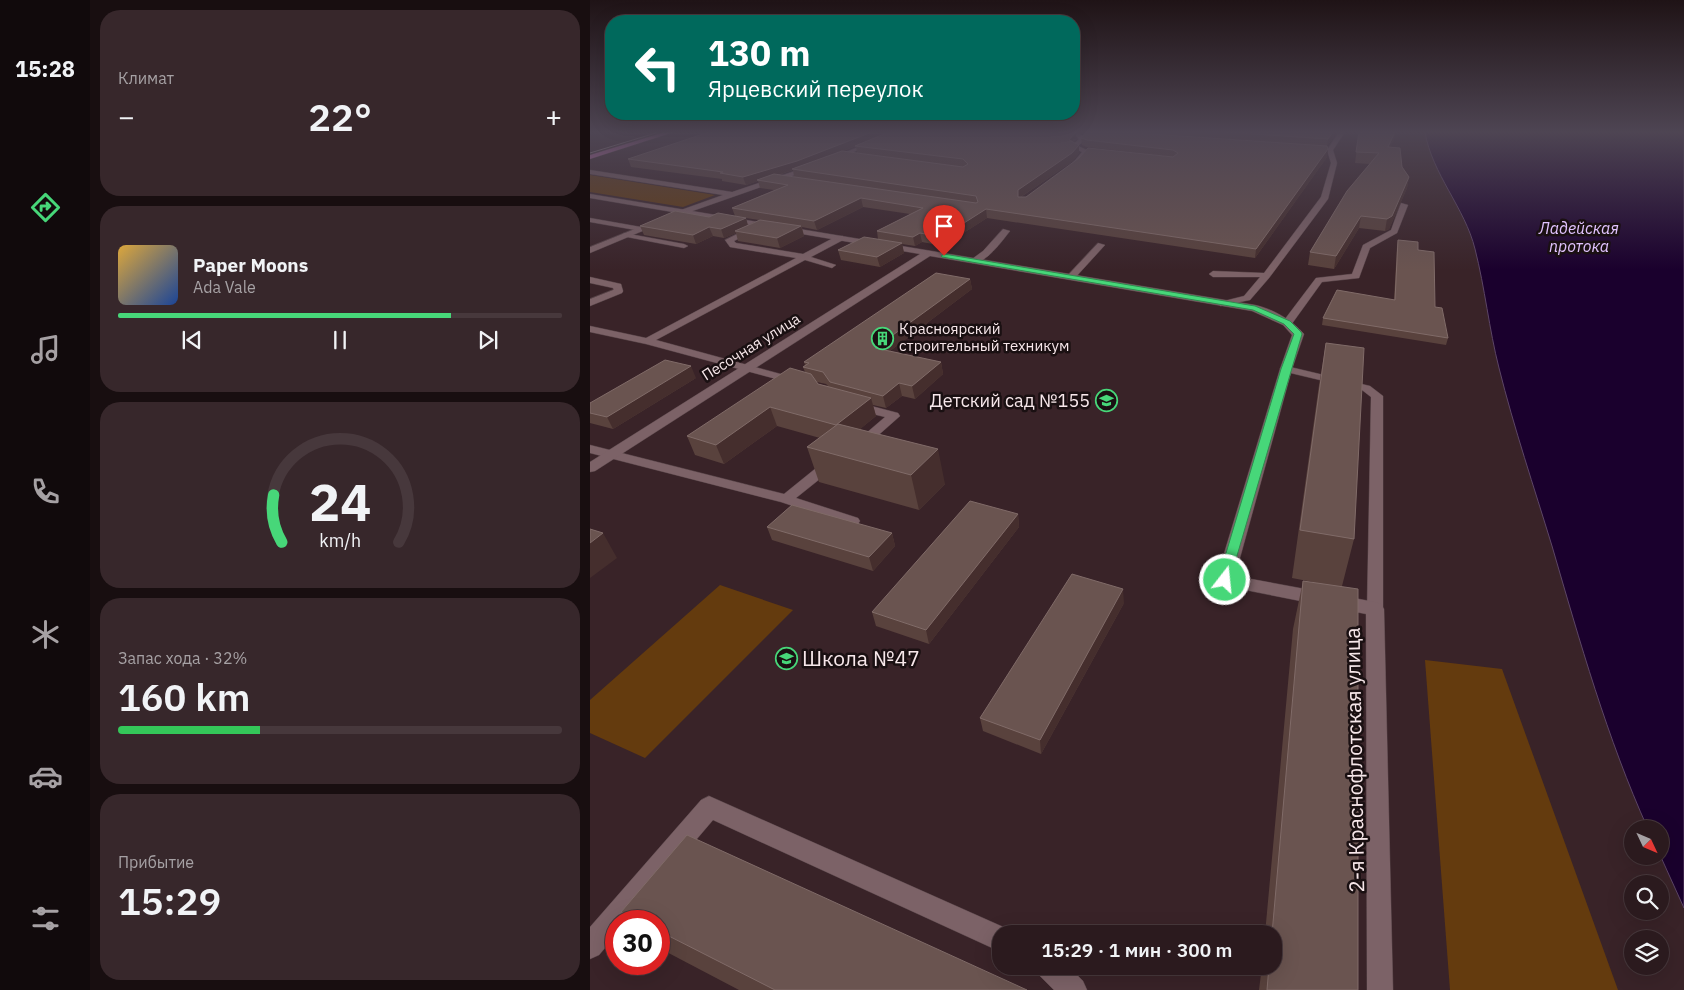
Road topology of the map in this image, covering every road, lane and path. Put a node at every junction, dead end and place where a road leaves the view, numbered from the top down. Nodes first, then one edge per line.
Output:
1 (630, 178) edge
2 (775, 178) edge
3 (776, 178) edge
4 (1330, 178) edge
5 (794, 181) edge
6 (732, 194) junction
7 (590, 196) edge
8 (1404, 205) edge
9 (684, 212) junction
10 (590, 220) edge
11 (761, 225) junction
12 (642, 229) junction
13 (1006, 231) dead end
14 (628, 235) junction
15 (840, 238) junction
16 (1101, 245) dead end
17 (684, 246) edge
18 (590, 250) edge
19 (929, 253) junction
20 (803, 257) junction
21 (975, 261) junction
22 (832, 265) dead end
23 (1213, 274) dead end
24 (1266, 276) junction
25 (1071, 278) junction
26 (590, 280) edge
27 (618, 291) joint
28 (590, 303) edge
29 (1223, 304) junction
30 (590, 328) edge
31 (1292, 328) junction
32 (647, 341) junction
33 (748, 368) junction
34 (1286, 369) junction
35 (804, 383) edge
36 (847, 403) edge
37 (590, 449) edge
38 (612, 455) junction
39 (590, 468) edge
40 (786, 499) junction
41 (853, 521) edge
42 (1375, 609) junction
43 (992, 935) edge
44 (590, 946) edge
45 (1058, 975) edge
46 (1074, 990) edge
47 (1380, 990) edge

1 - 6 lane
2 - 6 lane
3 - 5 lane
4 - 24 lane
6 - 9 lane
7 - 9 street
8 - 31 lane
9 - 11 street
9 - 12 street
10 - 12 lane
11 - 15 street
11 - 20 lane
12 - 14 street
13 - 21 lane
14 - 17 lane
14 - 18 street
15 - 19 street
15 - 20 lane
16 - 25 lane
19 - 21 street
19 - 33 street, Песочная улица
20 - 22 lane
20 - 32 lane
21 - 25 street
23 - 24 lane
24 - 29 lane
25 - 29 street
26 - 27 lane
27 - 28 street
29 - 31 street
30 - 32 lane
31 - 34 street, 2-я Краснофлотская улица
32 - 33 lane
33 - 35 lane
33 - 38 street, Песочная улица
34 - 42 lane
34 - 42 street, 2-я Краснофлотская улица
36 - 40 lane
37 - 38 lane
38 - 39 street, Песочная улица
38 - 40 lane
40 - 41 lane
42 - 47 street, 2-я Краснофлотская улица
43 - 44 street
45 - 46 street

